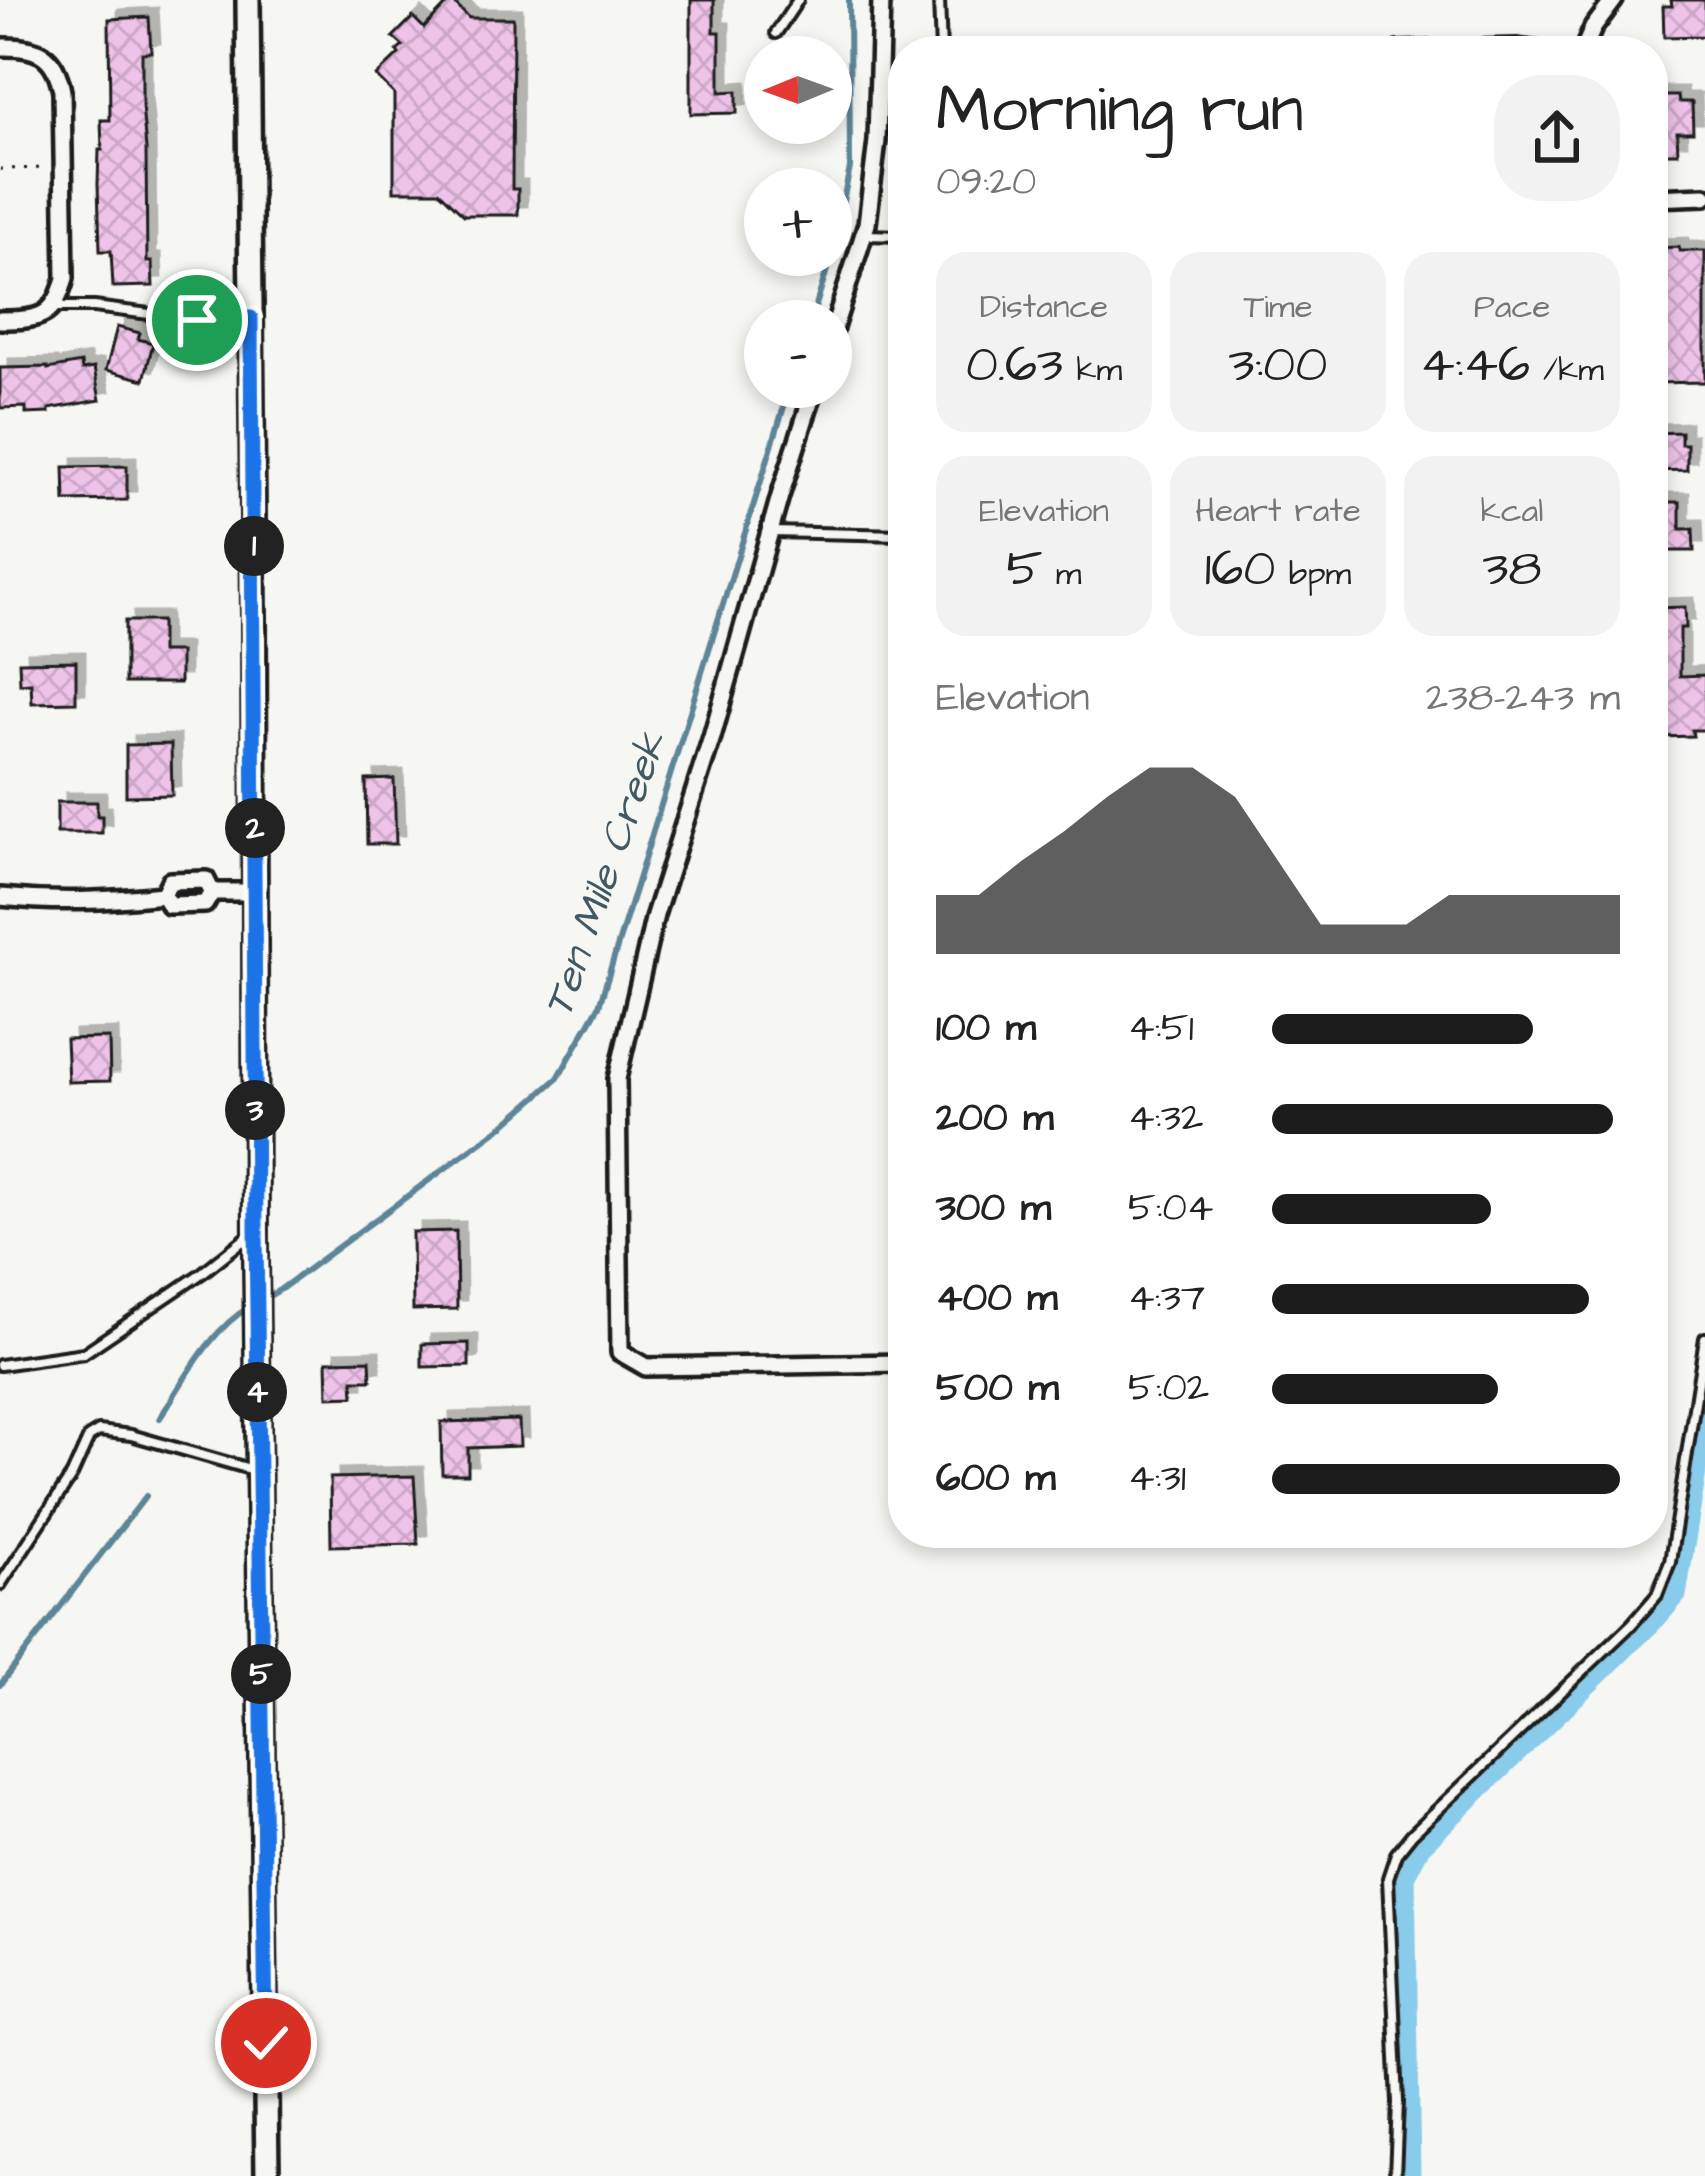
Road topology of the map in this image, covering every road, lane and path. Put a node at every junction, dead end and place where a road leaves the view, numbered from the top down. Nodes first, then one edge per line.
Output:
1 (248, 0) edge
2 (798, 0) edge
3 (880, 0) edge
4 (939, 0) edge
5 (1614, 0) edge
6 (776, 33) dead end
7 (940, 36) edge
8 (1590, 36) edge
9 (0, 47) edge
10 (0, 169) edge
11 (49, 169) dead end
12 (1705, 196) edge
13 (1668, 197) edge
14 (864, 235) junction
15 (888, 236) edge
16 (843, 300) edge
17 (54, 307) junction
18 (251, 318) junction
19 (0, 320) edge
20 (808, 408) edge
21 (770, 532) junction
22 (888, 535) edge
23 (255, 892) junction
24 (0, 897) edge
25 (256, 1231) junction
26 (1705, 1338) edge
27 (888, 1363) edge
28 (0, 1365) edge
29 (258, 1472) junction
30 (0, 1585) edge
31 (267, 2176) edge
32 (1395, 2176) edge

1 - 18 main road
2 - 6 lane
3 - 14 street
4 - 7 lane
5 - 8 street
9 - 17 street
10 - 11 path
12 - 13 street
14 - 15 lane
14 - 16 street
17 - 18 lane
17 - 19 street
18 - 23 main road
20 - 21 street
21 - 22 lane
21 - 27 street
23 - 24 street
23 - 25 main road
25 - 28 lane
25 - 29 main road
26 - 32 lane
29 - 30 lane
29 - 31 main road

